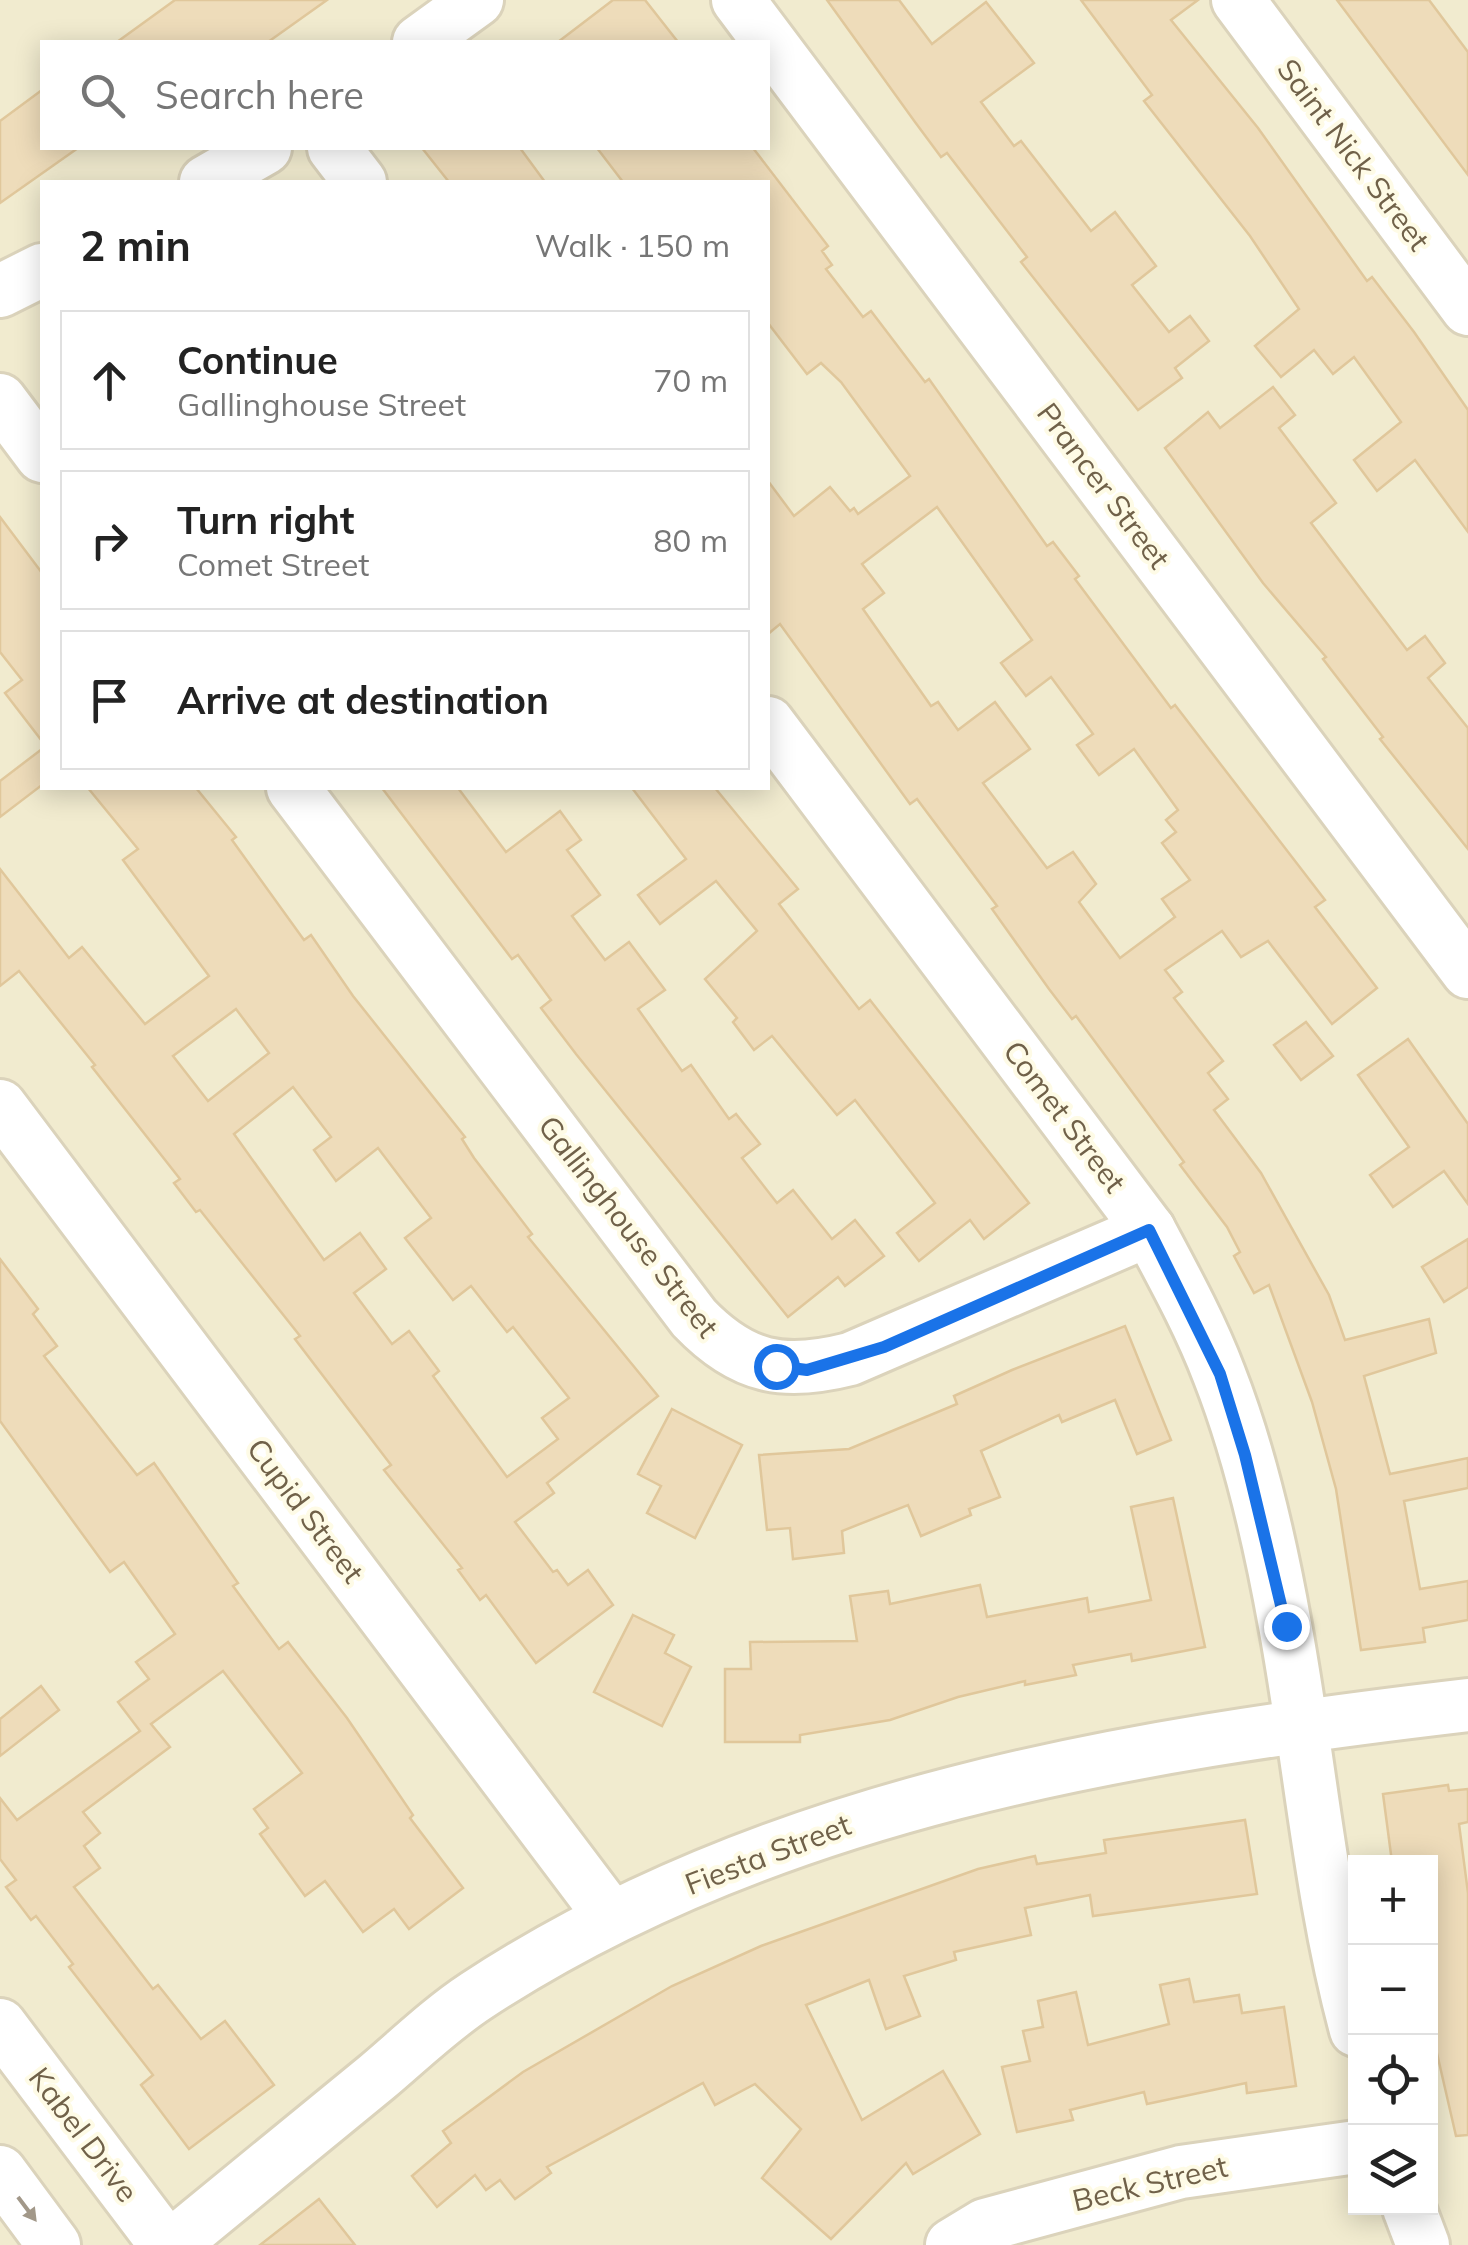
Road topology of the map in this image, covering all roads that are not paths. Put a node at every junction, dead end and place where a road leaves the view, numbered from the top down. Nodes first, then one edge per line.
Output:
1 (477, 0) edge
2 (738, 0) edge
3 (1238, 0) edge
4 (421, 40) edge
5 (768, 40) edge
6 (770, 43) edge
7 (262, 150) edge
8 (336, 150) edge
9 (209, 180) edge
10 (358, 180) edge
11 (40, 271) edge
12 (0, 291) edge
13 (1468, 309) edge
14 (0, 400) edge
15 (40, 453) edge
16 (770, 726) edge
17 (295, 790) edge
18 (1468, 972) edge
19 (0, 1106) edge
20 (1149, 1230) junction
21 (1468, 1704) edge
22 (1300, 1724) junction
23 (611, 1917) junction
24 (1348, 2002) edge
25 (0, 2025) edge
26 (1348, 2148) edge
27 (0, 2172) edge
28 (1412, 2215) edge
29 (54, 2245) edge
30 (169, 2245) edge
31 (952, 2245) edge
32 (1423, 2245) edge

1 - 4 street
2 - 5 street, Prancer Street
3 - 13 street, Saint Nick Street
6 - 18 street, Prancer Street
7 - 9 street
8 - 10 street
11 - 12 street
14 - 15 street
16 - 20 street, Comet Street
17 - 20 street, Gallinghouse Street
19 - 23 street, Cupid Street
20 - 22 street, Comet Street
21 - 22 street, Fiesta Street
22 - 23 street, Fiesta Street
22 - 24 street, Comet Street
23 - 30 street, Fiesta Street
25 - 30 street, Kabel Drive
26 - 31 street, Beck Street
27 -> 29 street
28 - 32 street

